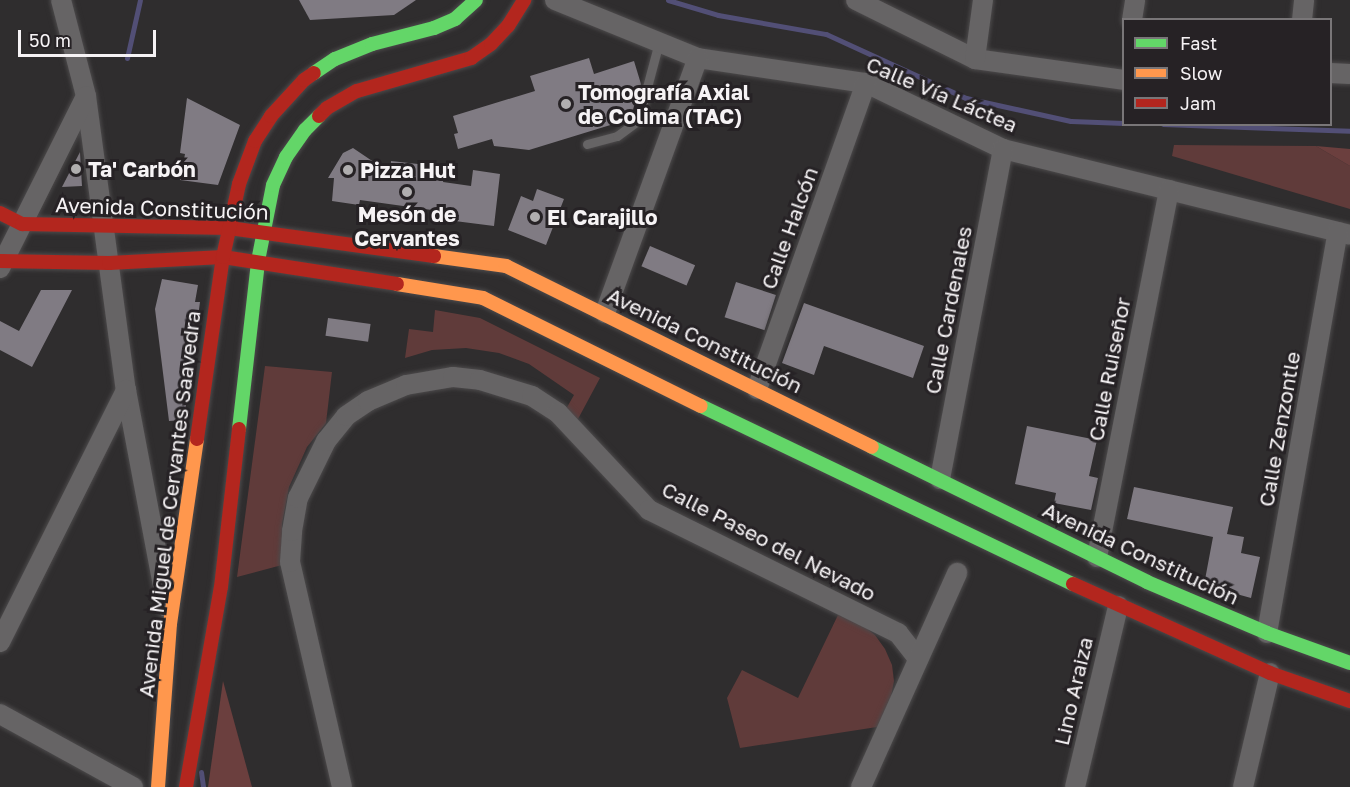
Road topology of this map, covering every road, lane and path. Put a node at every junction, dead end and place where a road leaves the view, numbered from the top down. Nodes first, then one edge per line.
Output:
1 (61, 0) edge
2 (476, 0) edge
3 (524, 0) edge
4 (555, 0) edge
5 (856, 0) edge
6 (983, 0) edge
7 (1135, 0) edge
8 (1304, 0) edge
9 (1132, 18) edge
10 (1302, 18) edge
11 (659, 42) junction
12 (698, 58) junction
13 (975, 59) junction
14 (1332, 73) edge
15 (1350, 74) edge
16 (1122, 80) edge
17 (866, 82) junction
18 (86, 96) junction
19 (587, 144) dead end
20 (1003, 149) junction
21 (1168, 190) junction
22 (0, 213) edge
23 (22, 224) junction
24 (103, 225) junction
25 (228, 228) junction
26 (262, 231) junction
27 (1344, 234) edge
28 (224, 257) junction
29 (258, 261) junction
30 (109, 263) junction
31 (1, 264) edge
32 (567, 307) junction
33 (605, 313) junction
34 (554, 335) junction
35 (757, 389) junction
36 (126, 390) junction
37 (940, 480) junction
38 (1097, 557) junction
39 (957, 573) dead end
40 (1118, 606) junction
41 (170, 624) junction
42 (1267, 633) junction
43 (0, 642) edge
44 (918, 659) junction
45 (1350, 663) edge
46 (1270, 673) junction
47 (1350, 701) edge
48 (0, 714) edge
49 (133, 787) edge
50 (158, 787) edge
51 (186, 787) edge
52 (342, 787) edge
53 (861, 787) edge
54 (1075, 787) edge
55 (1243, 787) edge

1 - 18 street
2 - 25 street, Avenida Miguel de Cervantes Saavedra
3 - 26 street
4 - 11 street, Calle Vía Láctea
5 - 13 street
6 - 13 street
7 - 9 street
8 - 10 street
11 - 12 street, Calle Vía Láctea
11 - 19 lane
12 - 17 street, Calle Vía Láctea
12 - 33 street
13 - 16 street
14 - 15 street
17 - 20 street, Calle Vía Láctea
17 - 35 street, Calle Halcón
18 - 23 street
18 - 24 street
20 - 21 street, Calle Vía Láctea
20 - 37 street, Calle Cardenales
21 - 27 street, Calle Vía Láctea
21 - 38 street, Calle Ruiseñor
22 - 23 street, Avenida Constitución
23 - 24 street, Avenida Constitución
23 - 31 street
24 - 25 street, Avenida Constitución
24 - 30 street
25 - 26 street, Avenida Constitución
25 - 28 street, Avenida Miguel de Cervantes Saavedra
26 - 29 street
26 - 32 street, Avenida Constitución
27 - 42 street, Calle Zenzontle
28 - 29 street
28 - 30 street
28 - 41 street, Avenida Miguel de Cervantes Saavedra
29 - 34 street
29 - 51 street
30 - 31 street
30 - 36 street
32 - 33 street, Avenida Constitución
32 - 34 street
33 - 35 street, Avenida Constitución
34 - 40 street
35 - 37 street, Avenida Constitución
36 - 41 street
36 - 43 street
37 - 38 street, Avenida Constitución
38 - 42 street, Avenida Constitución
39 - 44 street
40 - 46 street
40 - 54 street, Lino Araiza
41 - 50 street, Avenida Miguel de Cervantes Saavedra
42 - 45 street, Avenida Constitución
44 - 52 street, Calle Paseo del Nevado
44 - 53 street
46 - 47 street
46 - 55 street
48 - 49 street

